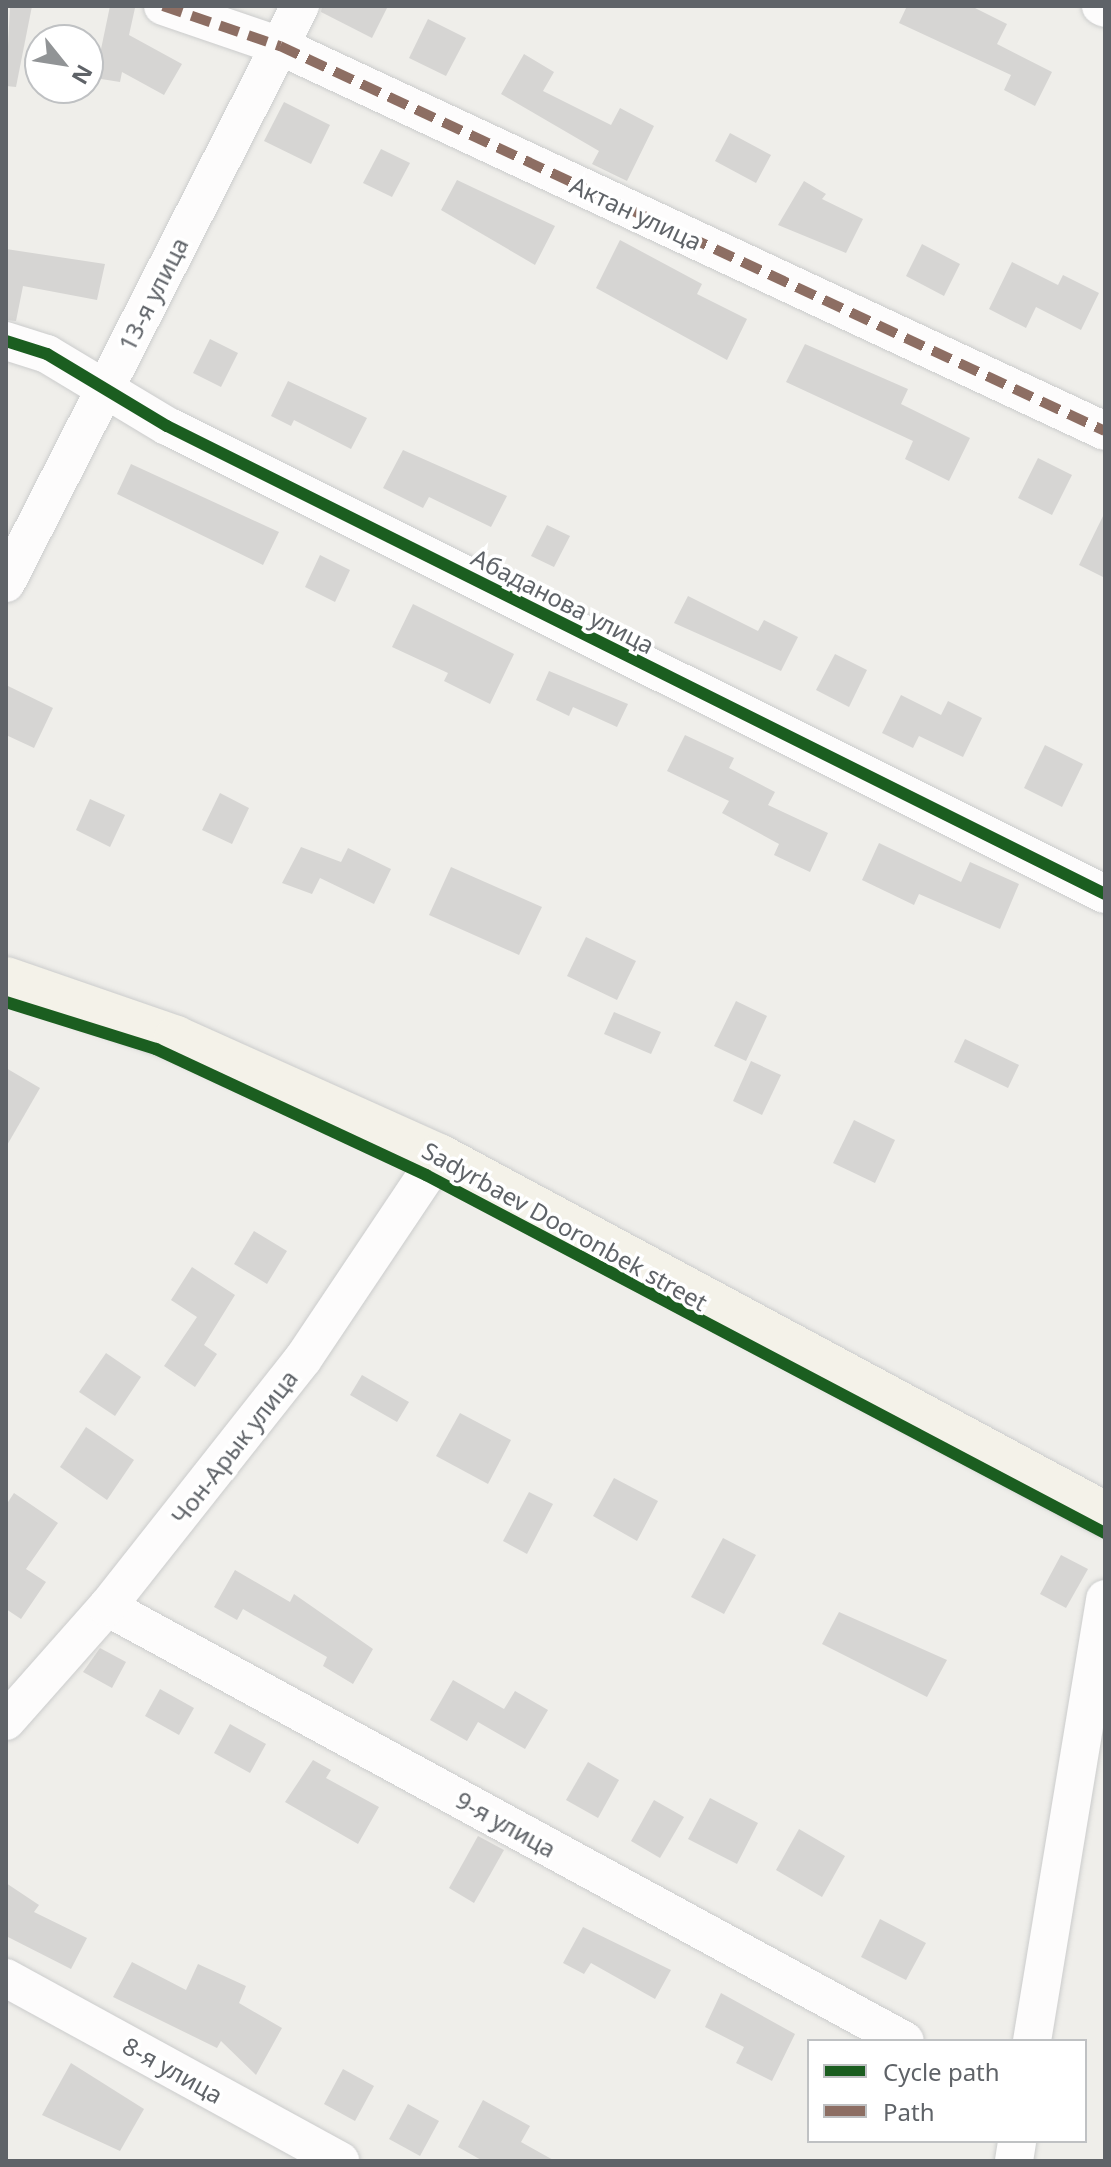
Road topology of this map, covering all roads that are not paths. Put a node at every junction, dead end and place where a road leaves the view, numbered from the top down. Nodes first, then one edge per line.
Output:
1 (163, 6) edge
2 (300, 6) edge
3 (280, 46) junction
4 (6, 341) edge
5 (106, 384) junction
6 (1105, 431) edge
7 (6, 583) edge
8 (1105, 894) edge
9 (6, 979) edge
10 (439, 1156) junction
11 (1105, 1514) edge
12 (1105, 1599) edge
13 (107, 1607) junction
14 (6, 1721) edge
15 (6, 1978) edge
16 (901, 2039) edge
17 (1032, 2039) edge
18 (340, 2161) edge

1 - 3 street, Актан улица
2 - 3 street, 13-я улица
3 - 5 street, 13-я улица
3 - 6 street, Актан улица
4 - 5 street, Абаданова улица
5 - 7 street, 13-я улица
5 - 8 street, Абаданова улица
9 - 10 main road, Sadyrbaev Dooronbek street
10 - 11 main road, Sadyrbaev Dooronbek street
10 - 13 street, Чон-Арык улица
12 - 17 street
13 - 14 street, Чон-Арык улица
13 - 16 street, 9-я улица
15 - 18 street, 8-я улица

